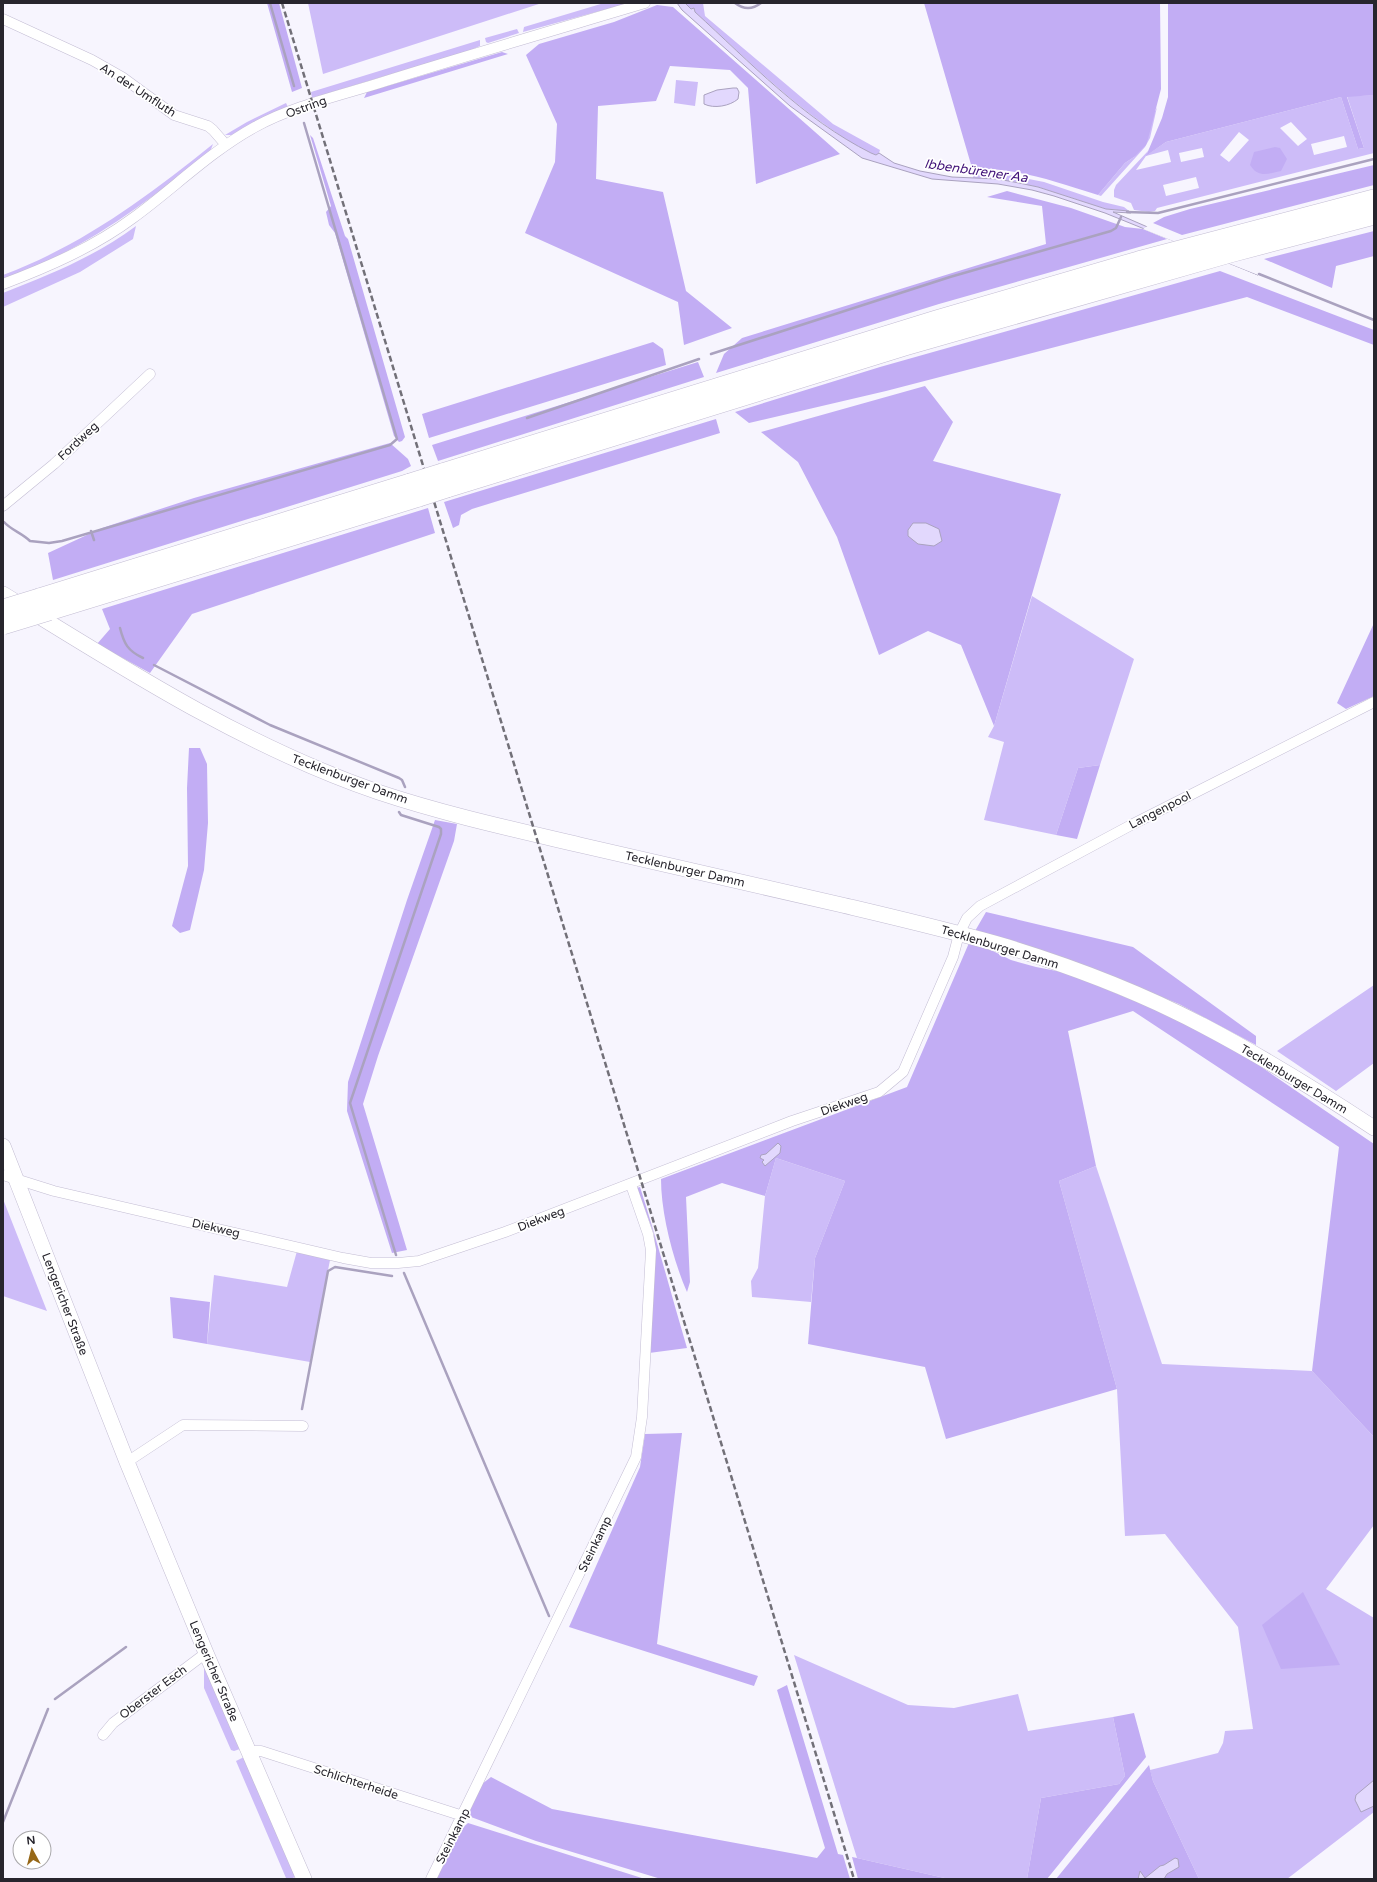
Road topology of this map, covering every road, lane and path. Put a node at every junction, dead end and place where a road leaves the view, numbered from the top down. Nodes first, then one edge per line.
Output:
1 (645, 3) edge
2 (3, 19) edge
3 (226, 145) junction
4 (1374, 199) edge
5 (1374, 215) edge
6 (3, 284) edge
7 (150, 374) dead end
8 (445, 481) junction
9 (3, 506) edge
10 (3, 594) edge
11 (44, 605) junction
12 (3, 609) edge
13 (3, 625) edge
14 (1374, 702) edge
15 (959, 934) junction
16 (1374, 1128) edge
17 (3, 1146) edge
18 (10, 1177) edge
19 (631, 1185) junction
20 (303, 1426) dead end
21 (127, 1462) junction
22 (206, 1653) junction
23 (103, 1735) dead end
24 (248, 1752) junction
25 (463, 1816) junction
26 (304, 1879) edge
27 (431, 1879) edge

1 - 3 street, Ostring
2 - 3 street, An der Umfluth
3 - 6 street, Ostring
4 - 8 highway
5 - 8 highway
7 - 9 street, Fordweg
8 - 11 highway, bridge
10 - 15 main road, Tecklenburger Damm
11 - 12 highway, bridge
11 - 13 highway, bridge
14 - 15 street, Langenpool
15 - 16 main road, Tecklenburger Damm
15 - 19 street, Diekweg
17 - 18 main road, Lengericher Straße
18 - 19 street, Diekweg
18 - 21 main road, Lengericher Straße
19 - 25 street, Steinkamp
20 - 21 street
21 - 22 main road, Lengericher Straße
22 - 23 street, Oberster Esch
22 - 24 main road, Lengericher Straße
24 - 25 street, Schlichterheide
24 - 26 main road, Lengericher Straße
25 - 27 street, Steinkamp

